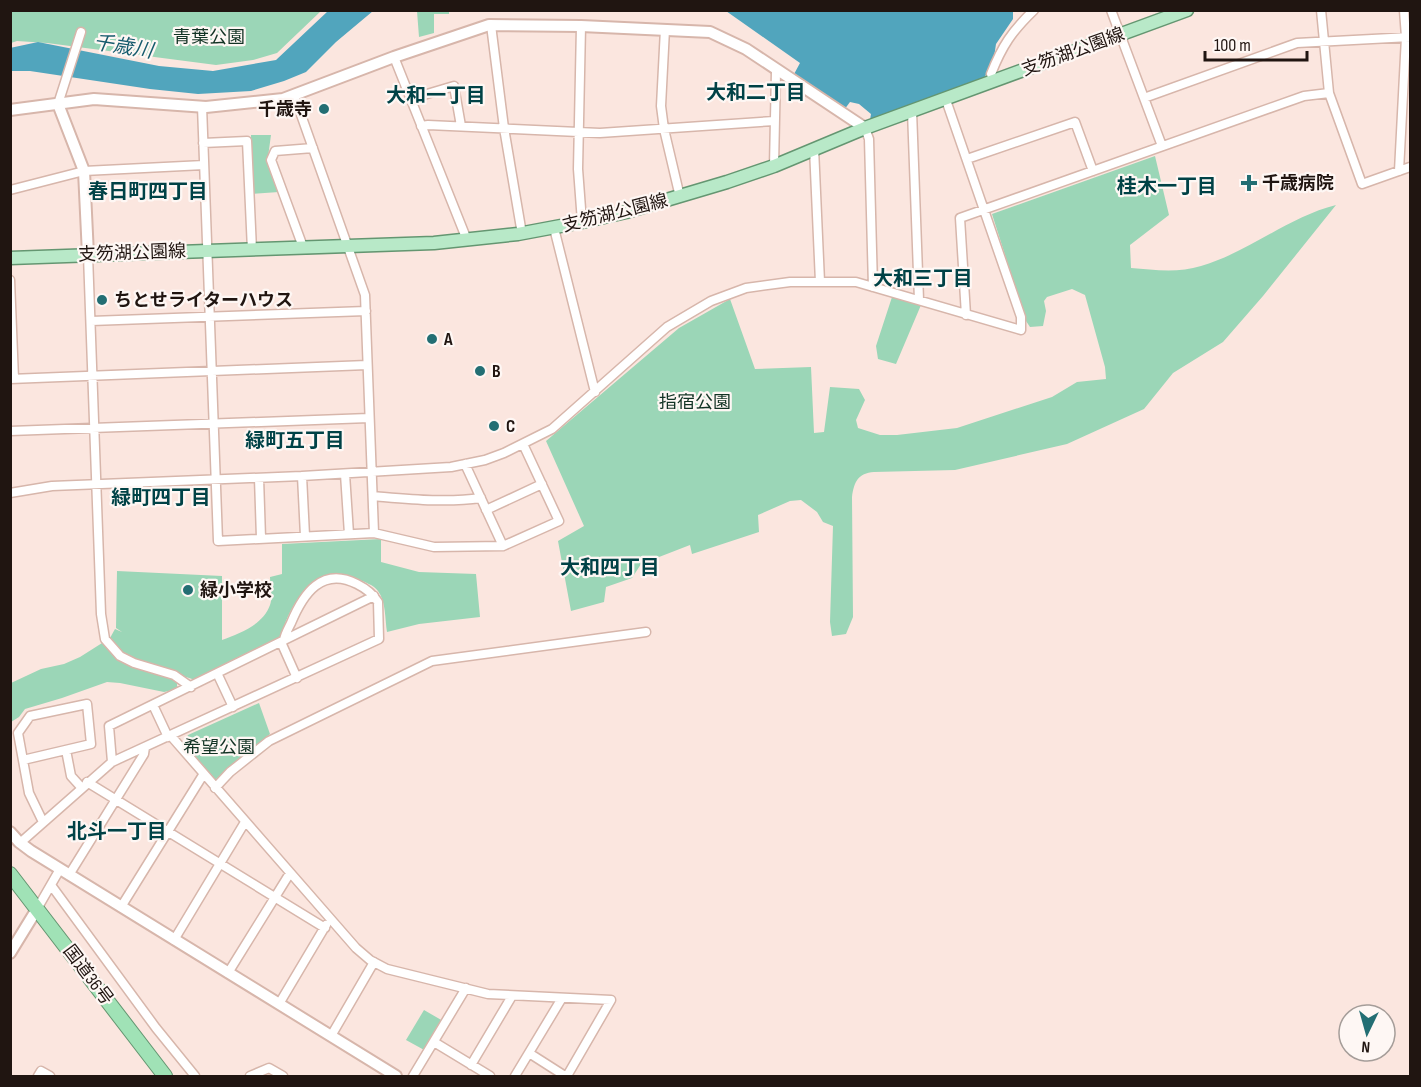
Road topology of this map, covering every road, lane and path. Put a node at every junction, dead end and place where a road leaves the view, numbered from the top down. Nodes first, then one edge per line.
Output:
1 (1034, 10) edge
2 (1111, 10) edge
3 (1187, 10) edge
4 (1321, 10) edge
5 (1404, 10) edge
6 (491, 25) junction
7 (580, 26) junction
8 (666, 29) junction
9 (81, 32) dead end
10 (1120, 35) junction
11 (1408, 37) edge
12 (1324, 41) junction
13 (394, 57) junction
14 (776, 71) junction
15 (994, 82) junction
16 (1329, 93) junction
17 (1407, 93) edge
18 (294, 95) junction
19 (1144, 98) junction
20 (410, 99) junction
21 (946, 100) junction
22 (58, 104) junction
23 (202, 106) junction
24 (10, 110) edge
25 (912, 111) junction
26 (774, 121) junction
27 (421, 126) junction
28 (461, 126) junction
29 (504, 128) junction
30 (865, 128) junction
31 (664, 129) junction
32 (578, 131) junction
33 (203, 143) junction
34 (1162, 146) junction
35 (313, 147) junction
36 (814, 148) junction
37 (967, 159) junction
38 (204, 165) junction
39 (774, 166) junction
40 (1410, 167) edge
41 (84, 171) junction
42 (1094, 171) junction
43 (1399, 171) junction
44 (10, 190) edge
45 (680, 197) junction
46 (985, 210) junction
47 (582, 222) junction
48 (554, 228) junction
49 (522, 234) junction
50 (467, 240) junction
51 (348, 245) junction
52 (303, 248) junction
53 (252, 250) junction
54 (206, 251) junction
55 (88, 255) junction
56 (10, 258) edge
57 (10, 280) edge
58 (820, 282) junction
59 (873, 287) junction
60 (919, 300) junction
61 (366, 311) junction
62 (966, 315) junction
63 (211, 316) junction
64 (11, 321) edge
65 (91, 321) junction
66 (367, 365) junction
67 (213, 371) junction
68 (93, 376) junction
69 (12, 379) edge
70 (595, 392) junction
71 (369, 418) junction
72 (214, 424) junction
73 (95, 428) junction
74 (10, 432) edge
75 (523, 444) junction
76 (465, 464) junction
77 (373, 473) junction
78 (345, 474) junction
79 (302, 476) junction
80 (259, 478) junction
81 (215, 480) junction
82 (542, 484) junction
83 (97, 485) junction
84 (10, 493) edge
85 (373, 496) junction
86 (481, 498) junction
87 (486, 510) junction
88 (374, 533) junction
89 (349, 534) junction
90 (305, 536) junction
91 (261, 538) junction
92 (503, 546) junction
93 (374, 596) junction
94 (646, 632) dead end
95 (282, 641) junction
96 (217, 673) junction
97 (297, 678) junction
98 (191, 687) junction
99 (153, 705) junction
100 (233, 707) junction
101 (169, 737) junction
102 (145, 747) junction
103 (66, 750) junction
104 (23, 760) junction
105 (112, 762) junction
106 (203, 775) junction
107 (84, 784) junction
108 (215, 788) junction
109 (116, 799) junction
110 (43, 822) junction
111 (245, 822) junction
112 (167, 831) junction
113 (10, 832) edge
114 (20, 843) junction
115 (220, 863) junction
116 (64, 872) junction
117 (290, 873) junction
118 (10, 874) edge
119 (51, 885) junction
120 (275, 897) junction
121 (121, 907) junction
122 (37, 909) junction
123 (330, 918) junction
124 (325, 928) junction
125 (174, 940) junction
126 (10, 953) edge
127 (374, 962) junction
128 (228, 973) junction
129 (466, 988) junction
130 (512, 996) junction
131 (562, 998) junction
132 (279, 1004) junction
133 (331, 1036) junction
134 (434, 1042) junction
135 (529, 1053) junction
136 (471, 1065) junction
137 (382, 1073) edge
138 (38, 1077) edge
139 (50, 1077) edge
140 (165, 1077) edge
141 (195, 1077) edge
142 (249, 1077) edge
143 (284, 1077) edge
144 (396, 1077) edge
145 (413, 1077) edge
146 (490, 1077) edge
147 (515, 1077) edge
148 (566, 1077) edge

1 - 15 street
2 - 10 street
3 - 10 main road, 支笏湖公園線
4 - 12 street
5 - 11 street
6 - 7 street
6 - 13 street
6 - 29 street
7 - 8 street
7 - 32 street
8 - 14 street
8 - 31 street
9 - 22 street
10 - 15 main road, 支笏湖公園線
10 - 19 street
11 - 12 street
11 - 17 street
12 - 16 street
12 - 19 street
13 - 18 street
13 - 20 street
14 - 26 street
14 - 30 street
15 - 21 main road, 支笏湖公園線
16 - 34 street
16 - 43 street
17 - 43 street
18 - 23 street
18 - 35 street
19 - 34 street
20 - 27 street
20 - 28 street
21 - 25 main road, 支笏湖公園線
21 - 37 street
22 - 23 street
22 - 24 street
22 - 41 street
23 - 33 street
25 - 30 main road, 支笏湖公園線
25 - 60 street
26 - 31 street
26 - 39 street
27 - 28 street
27 - 50 street
28 - 29 street
29 - 32 street
29 - 49 street
30 - 36 main road, 支笏湖公園線
30 - 59 street
31 - 32 street
31 - 45 street
32 - 47 street
33 - 38 street
33 - 53 street
34 - 42 street
35 - 51 street
35 - 52 street
36 - 39 main road, 支笏湖公園線
36 - 58 street
37 - 42 street
37 - 46 street
38 - 41 street
38 - 54 street
39 - 45 main road, 支笏湖公園線
40 - 43 street
41 - 44 street
41 - 55 street
42 - 46 street
45 - 47 main road, 支笏湖公園線
46 - 62 street
46 - 62 street
47 - 48 main road, 支笏湖公園線
48 - 49 main road, 支笏湖公園線
48 - 70 street
49 - 50 main road, 支笏湖公園線
50 - 51 main road, 支笏湖公園線
51 - 52 main road, 支笏湖公園線
51 - 61 street
52 - 53 main road, 支笏湖公園線
53 - 54 main road, 支笏湖公園線
54 - 55 main road, 支笏湖公園線
54 - 63 street
55 - 56 main road, 支笏湖公園線
55 - 65 street
57 - 64 street
58 - 59 street
58 - 70 street
59 - 60 street
60 - 62 street
61 - 63 street
61 - 66 street
63 - 65 street
63 - 67 street
64 - 69 street
65 - 68 street
66 - 67 street
66 - 71 street
67 - 68 street
67 - 72 street
68 - 69 street
68 - 73 street
70 - 75 street
71 - 72 street
71 - 77 street
72 - 73 street
72 - 81 street
73 - 74 street
73 - 83 street
75 - 76 street
75 - 82 street
76 - 77 street
76 - 86 street
77 - 78 street
77 - 85 street
78 - 79 street
78 - 89 street
79 - 80 street
79 - 90 street
80 - 81 street
80 - 91 street
81 - 83 street
81 - 91 street
82 - 87 street
82 - 92 street
83 - 84 street
83 - 98 street
85 - 86 street
85 - 88 street
86 - 87 street
87 - 92 street
88 - 89 street
88 - 92 street
89 - 90 street
90 - 91 street
93 - 95 street
93 - 95 street
93 - 97 street
94 - 108 street
95 - 96 street
95 - 97 street
96 - 98 street
96 - 100 street
97 - 100 street
98 - 99 street
99 - 101 street
99 - 105 street
100 - 101 street
101 - 102 street
101 - 106 street
102 - 105 street
102 - 109 street
103 - 104 street
103 - 104 street
103 - 107 street
104 - 110 street
105 - 107 street
106 - 108 street
106 - 112 street
107 - 109 street
107 - 110 street
108 - 111 street
109 - 112 street
109 - 116 street
110 - 114 street
111 - 115 street
111 - 117 street
112 - 115 street
112 - 121 street
113 - 114 street
114 - 116 street
115 - 120 street
115 - 125 street
116 - 119 street
116 - 121 street
117 - 120 street
117 - 123 street
118 - 122 highway, 国道36号
119 - 122 street
119 - 141 street
120 - 124 street
120 - 128 street
121 - 125 street
122 - 126 street
122 - 140 highway, 国道36号
123 - 124 street
123 - 127 street
124 - 132 street
125 - 128 street
127 - 129 street
127 - 133 street
128 - 132 street
129 - 130 street
129 - 134 street
130 - 131 street
130 - 136 street
131 - 135 street
131 - 148 street
132 - 133 street
133 - 137 street
134 - 136 street
134 - 145 street
135 - 147 street
135 - 148 street
136 - 146 street
137 - 144 street
138 - 139 street
142 - 143 street

